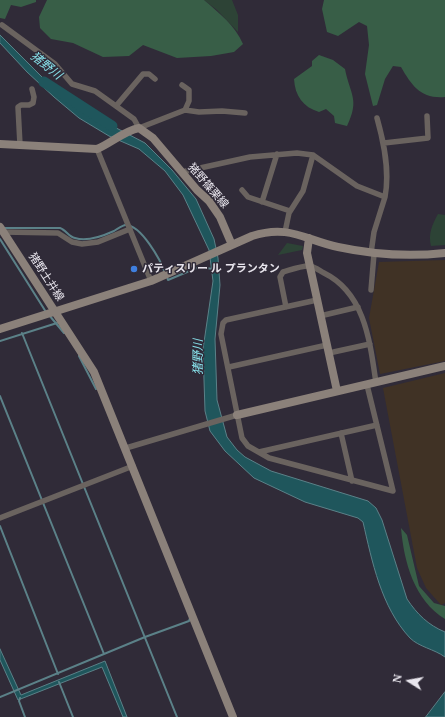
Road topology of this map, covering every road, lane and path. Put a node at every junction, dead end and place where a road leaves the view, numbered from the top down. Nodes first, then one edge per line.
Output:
1 (2, 25) dead end
2 (155, 79) dead end
3 (182, 85) dead end
4 (32, 89) dead end
5 (116, 106) junction
6 (185, 110) junction
7 (245, 113) dead end
8 (427, 116) dead end
9 (376, 118) dead end
10 (136, 129) junction
11 (0, 144) edge
12 (384, 144) junction
13 (20, 145) junction
14 (97, 149) junction
15 (277, 154) junction
16 (313, 155) junction
17 (182, 172) junction
18 (242, 190) dead end
19 (386, 197) junction
20 (262, 202) junction
21 (290, 211) junction
22 (130, 229) junction
23 (2, 230) edge
24 (285, 232) junction
25 (309, 238) junction
26 (232, 245) junction
27 (445, 253) edge
28 (373, 254) junction
29 (309, 266) junction
30 (151, 281) junction
31 (372, 290) dead end
32 (317, 300) junction
33 (286, 307) junction
34 (358, 307) junction
35 (55, 311) junction
36 (320, 316) junction
37 (0, 329) edge
38 (370, 344) junction
39 (328, 349) junction
40 (445, 366) edge
41 (229, 367) junction
42 (376, 383) junction
43 (367, 385) junction
44 (337, 391) junction
45 (237, 415) junction
46 (377, 425) junction
47 (341, 433) junction
48 (126, 448) junction
49 (258, 452) junction
50 (132, 466) junction
51 (352, 481) junction
52 (0, 518) edge
53 (233, 717) edge

1 - 5 street
2 - 5 street
3 - 6 street
4 - 13 street
5 - 10 street
6 - 7 street
6 - 10 street
8 - 12 street
9 - 12 street
10 - 14 street
10 - 17 street, 猪野篠栗線
11 - 13 street
12 - 19 street
13 - 14 street
14 - 22 street
15 - 16 street
15 - 17 street
15 - 20 street
16 - 19 street
16 - 21 street
17 - 26 street, 猪野篠栗線
18 - 20 street
19 - 28 street
20 - 21 street
21 - 24 street
22 - 23 street
22 - 30 street
23 - 35 street, 猪野土井線
24 - 25 street
24 - 26 street
25 - 28 street
25 - 29 street
26 - 30 street
27 - 28 street
28 - 31 street
29 - 32 street
29 - 33 street
29 - 34 street
30 - 35 street
32 - 33 street
32 - 36 street
33 - 41 street
34 - 36 street
34 - 38 street
35 - 37 street, 猪野土井線
35 - 48 street
36 - 39 street
38 - 39 street
38 - 42 street
39 - 41 street
39 - 44 street
40 - 42 street
41 - 45 street
42 - 43 street
43 - 44 street
43 - 46 street
44 - 45 street
45 - 48 street
45 - 49 street
46 - 47 street
46 - 51 street
47 - 49 street
47 - 51 street
48 - 50 street
49 - 51 street
50 - 52 street
50 - 53 street

